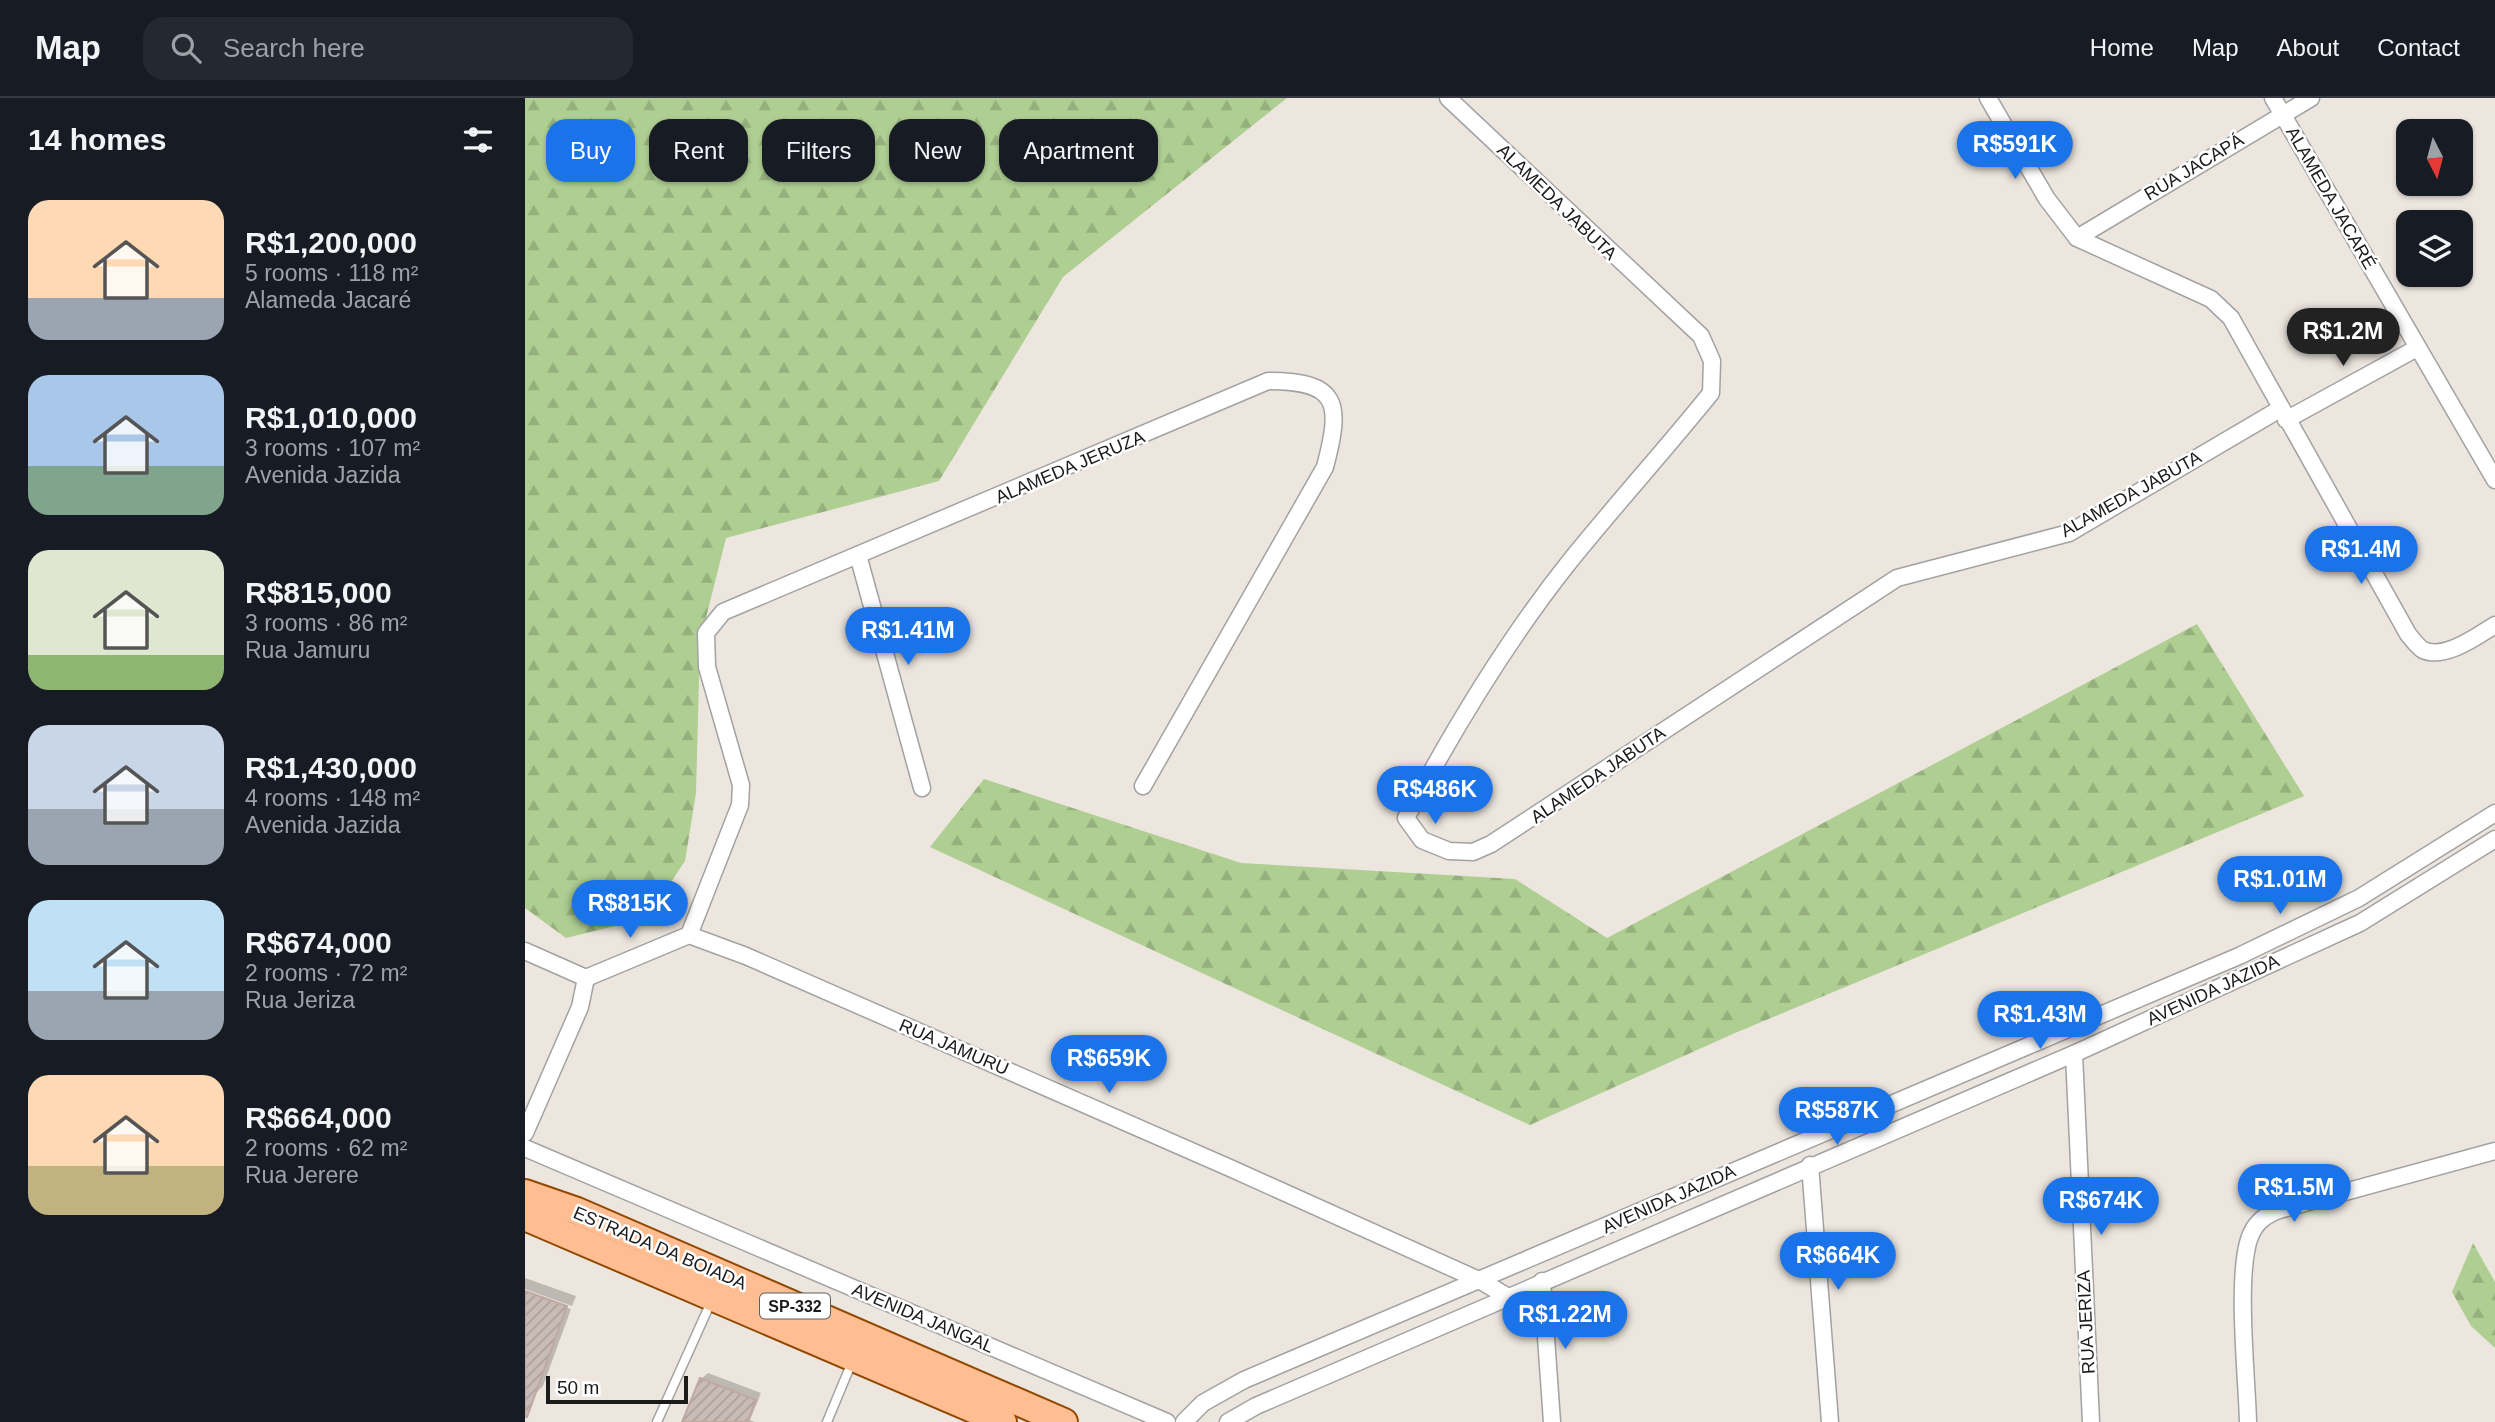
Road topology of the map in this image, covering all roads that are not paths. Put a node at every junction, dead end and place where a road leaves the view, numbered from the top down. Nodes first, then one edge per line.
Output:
1 (1988, 98) edge
2 (2273, 98) edge
3 (2311, 98) edge
4 (1451, 99) edge
5 (2283, 114) junction
6 (2077, 238) junction
7 (2417, 348) junction
8 (2283, 414) junction
9 (2495, 480) edge
10 (858, 555) junction
11 (2495, 625) edge
12 (1143, 786) dead end
13 (922, 789) dead end
14 (2495, 813) edge
15 (2495, 839) edge
16 (689, 935) junction
17 (525, 951) edge
18 (586, 978) junction
19 (2065, 1028) junction
20 (2074, 1054) junction
21 (525, 1133) edge
22 (1801, 1141) junction
23 (525, 1148) edge
24 (2495, 1151) edge
25 (1810, 1165) junction
26 (526, 1213) edge
27 (1481, 1281) junction
28 (1542, 1281) junction
29 (714, 1296) junction
30 (1508, 1297) junction
31 (853, 1359) junction
32 (657, 1422) edge
33 (827, 1422) edge
34 (1003, 1422) edge
35 (1064, 1422) edge
36 (1167, 1422) edge
37 (1184, 1422) edge
38 (1228, 1422) edge
39 (1552, 1422) edge
40 (1830, 1422) edge
41 (2091, 1422) edge
42 (2248, 1422) edge

1 - 6 street
2 - 5 street, ALAMEDA JACARÉ
3 - 5 street, RUA JACAPÁ
4 - 8 street, ALAMEDA JABUTA
5 - 6 street, RUA JACAPÁ
5 - 7 street, ALAMEDA JACARÉ
6 - 8 street
7 - 8 street
7 - 9 street, ALAMEDA JACARÉ
8 - 11 street
10 - 12 street, ALAMEDA JERUZA
10 - 13 street
10 - 16 street, ALAMEDA JERUZA
14 - 19 street, AVENIDA JAZIDA
15 - 20 street, AVENIDA JAZIDA
16 - 18 street
16 - 27 street, RUA JAMURU
17 - 18 street
18 - 21 street
19 - 20 street, RUA JERIZA
19 - 20 street, RUA JERIZA
19 - 22 street, AVENIDA JAZIDA
20 - 25 street, AVENIDA JAZIDA
20 - 41 street, RUA JERIZA
22 - 25 street
22 - 25 street
22 - 27 street, AVENIDA JAZIDA
23 - 36 street, AVENIDA JANGAL
24 - 42 street
25 - 28 street, AVENIDA JAZIDA
25 - 40 street
26 - 29 main road, ESTRADA DA BOIADA / SP-332
26 - 35 main road, ESTRADA DA BOIADA / SP-332
27 - 30 street, RUA JAMURU
27 - 37 street, AVENIDA JAZIDA
28 - 30 street, AVENIDA JAZIDA
28 - 39 street
29 - 31 main road, ESTRADA DA BOIADA / SP-332
29 - 32 lane
30 - 38 street, AVENIDA JAZIDA
31 - 33 lane
31 - 34 main road, ESTRADA DA BOIADA / SP-332

